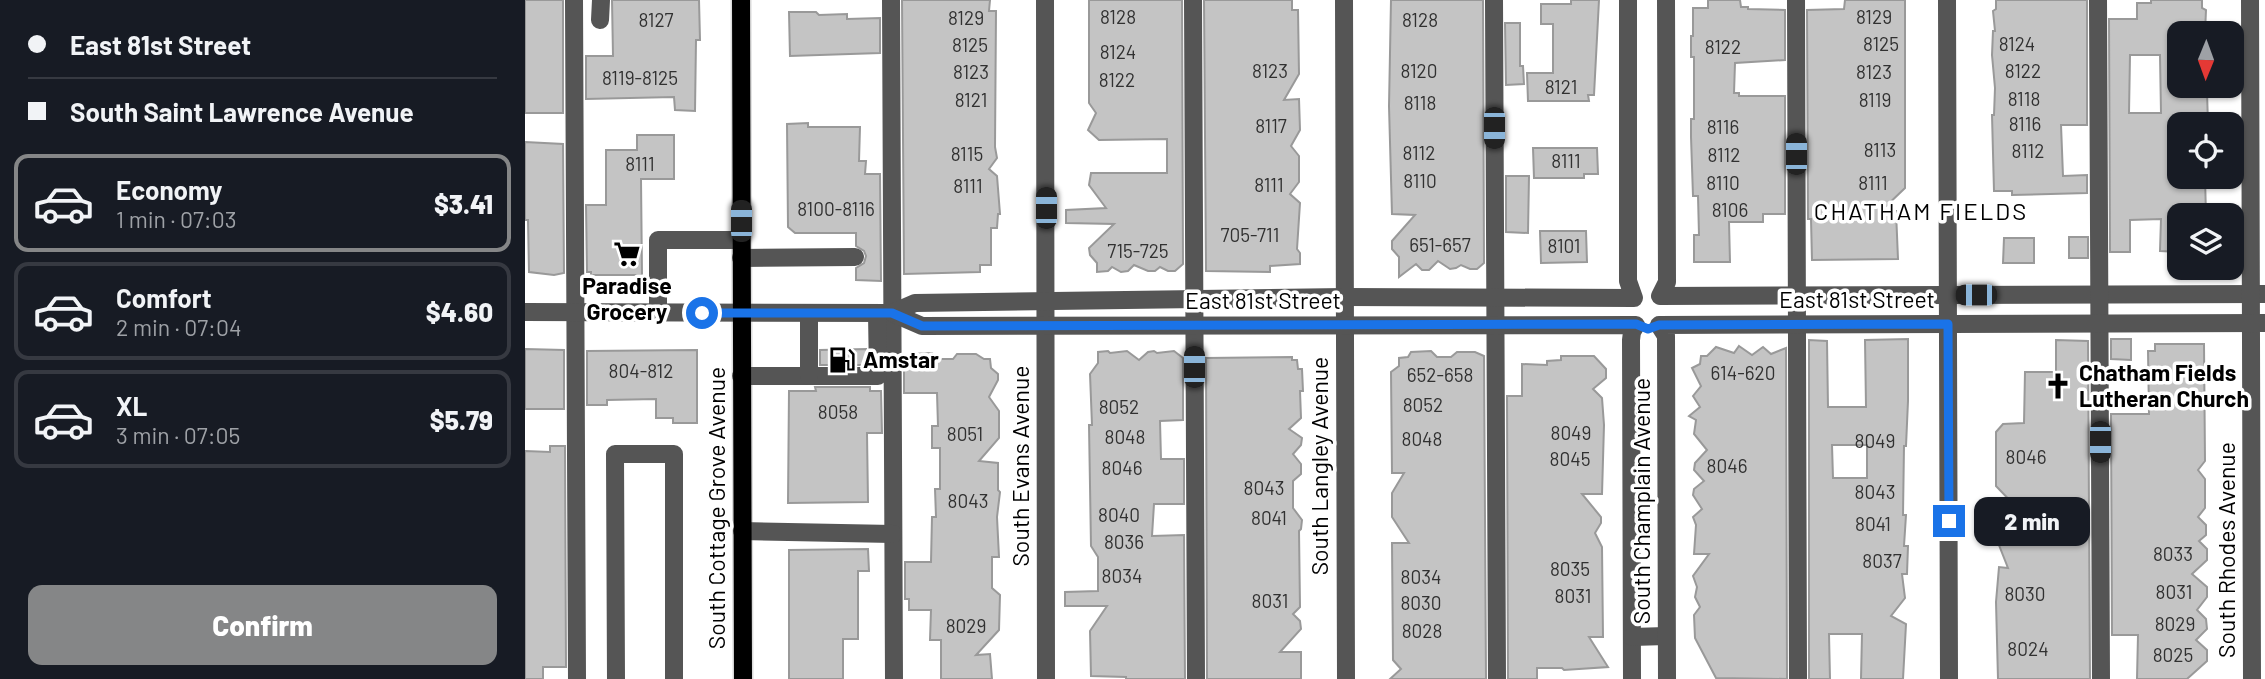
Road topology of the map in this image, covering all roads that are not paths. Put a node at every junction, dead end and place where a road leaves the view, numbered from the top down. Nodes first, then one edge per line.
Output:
1 (574, 0) edge
2 (600, 0) edge
3 (741, 0) edge
4 (891, 0) edge
5 (1045, 0) edge
6 (1193, 0) edge
7 (1344, 0) edge
8 (1494, 0) edge
9 (1628, 0) edge
10 (1666, 0) edge
11 (1796, 0) edge
12 (1947, 0) edge
13 (2098, 0) edge
14 (2251, 0) edge
15 (600, 20) dead end
16 (741, 249) junction
17 (855, 257) dead end
18 (2258, 294) edge
19 (1948, 295) junction
20 (2099, 295) junction
21 (1660, 296) junction
22 (1797, 296) junction
23 (1345, 297) junction
24 (1494, 297) junction
25 (1634, 298) junction
26 (1194, 299) junction
27 (1046, 302) junction
28 (525, 312) edge
29 (576, 312) junction
30 (658, 312) junction
31 (741, 313) junction
32 (809, 313) junction
33 (885, 313) junction
34 (2258, 323) edge
35 (1636, 324) junction
36 (1948, 324) junction
37 (2100, 324) junction
38 (1495, 325) junction
39 (1659, 325) junction
40 (1797, 325) junction
41 (1046, 326) junction
42 (1194, 326) junction
43 (1345, 326) junction
44 (741, 376) junction
45 (809, 376) junction
46 (742, 531) junction
47 (893, 534) junction
48 (1666, 636) junction
49 (1632, 637) junction
50 (577, 679) edge
51 (616, 679) edge
52 (674, 679) edge
53 (743, 679) edge
54 (894, 679) edge
55 (1046, 679) edge
56 (1196, 679) edge
57 (1346, 679) edge
58 (1497, 679) edge
59 (1632, 679) edge
60 (1667, 679) edge
61 (1798, 679) edge
62 (1949, 679) edge
63 (2101, 679) edge
64 (2252, 679) edge

1 - 29 street
2 - 15 street
3 - 16 main road, South Cottage Grove Avenue
4 - 33 street
5 - 27 street, South Evans Avenue
6 - 26 street
7 - 23 street, South Langley Avenue
8 - 24 street
9 - 25 street
10 - 21 street
11 - 22 street
12 - 19 street
13 - 20 street
14 - 18 street, South Rhodes Avenue
16 - 17 street
16 - 30 street
16 - 31 main road, South Cottage Grove Avenue
18 - 20 street, East 81st Street
18 - 34 street, South Rhodes Avenue
19 - 20 street, East 81st Street
19 - 22 street, East 81st Street
19 - 36 street
20 - 37 street
21 - 22 street, East 81st Street
21 - 25 street
21 - 39 street
22 - 40 street
23 - 24 street, East 81st Street
23 - 26 street, East 81st Street
23 - 43 street, South Langley Avenue
24 - 25 street, East 81st Street
24 - 38 street
25 - 35 street
26 - 27 street, East 81st Street
26 - 42 street
27 - 33 street, East 81st Street
27 - 41 street, South Evans Avenue
28 - 29 street, East 81st Street
29 - 30 street, East 81st Street
29 - 50 street
30 - 31 street, East 81st Street
31 - 32 street, East 81st Street
31 - 44 main road, South Cottage Grove Avenue
32 - 33 street, East 81st Street
32 - 45 street
33 - 41 street, East 81st Street
33 - 45 street
33 - 47 street
34 - 37 street, East 81st Street
34 - 64 street, South Rhodes Avenue
35 - 38 street, East 81st Street
35 - 39 street
35 - 49 street, South Champlain Avenue
36 - 37 street, East 81st Street
36 - 40 street, East 81st Street
36 - 62 street
37 - 63 street
38 - 43 street, East 81st Street
38 - 58 street
39 - 40 street, East 81st Street
39 - 48 street, South Champlain Avenue
40 - 61 street
41 - 42 street, East 81st Street
41 - 55 street, South Evans Avenue
42 - 43 street, East 81st Street
42 - 56 street
43 - 57 street, South Langley Avenue
44 - 45 street
44 - 46 main road, South Cottage Grove Avenue
46 - 47 street
46 - 53 main road, South Cottage Grove Avenue
47 - 54 street
48 - 49 street
48 - 60 street, South Champlain Avenue
49 - 59 street, South Champlain Avenue
51 - 52 street

